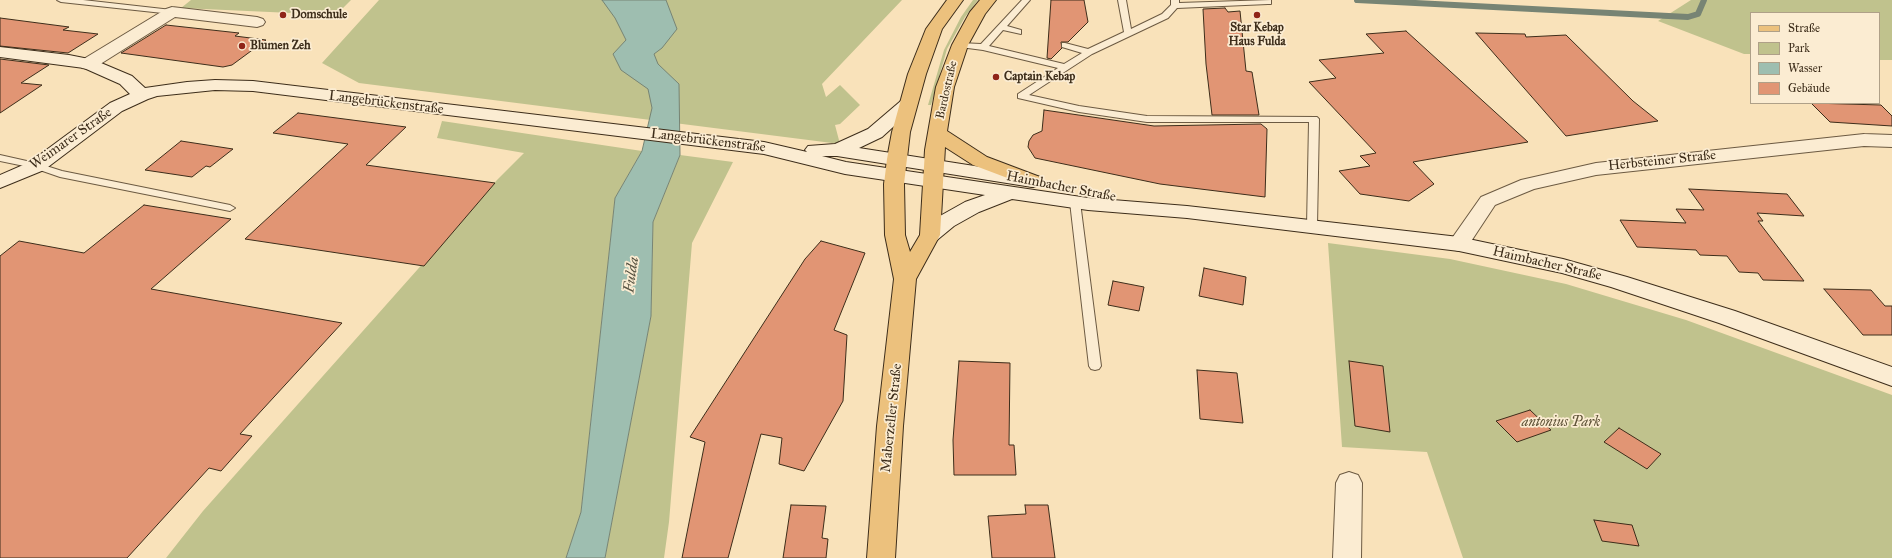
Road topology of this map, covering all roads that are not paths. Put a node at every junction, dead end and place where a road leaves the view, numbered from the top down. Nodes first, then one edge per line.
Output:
1 (61, 0) edge
2 (955, 0) edge
3 (988, 0) edge
4 (1026, 0) edge
5 (1122, 0) edge
6 (1268, 2) dead end
7 (1175, 3) edge
8 (172, 12) junction
9 (257, 22) dead end
10 (1001, 27) junction
11 (1018, 32) dead end
12 (1128, 32) junction
13 (960, 44) junction
14 (1065, 45) dead end
15 (983, 47) junction
16 (0, 52) edge
17 (1089, 52) junction
18 (88, 64) junction
19 (1064, 67) junction
20 (142, 95) junction
21 (908, 104) junction
22 (937, 134) junction
23 (1892, 141) edge
24 (773, 149) junction
25 (837, 150) junction
26 (0, 158) edge
27 (37, 166) junction
28 (896, 167) junction
29 (934, 173) junction
30 (1033, 181) junction
31 (0, 182) edge
32 (1010, 193) junction
33 (1075, 202) junction
34 (230, 208) dead end
35 (1187, 212) junction
36 (1312, 226) junction
37 (930, 235) junction
38 (1459, 244) junction
39 (905, 279) junction
40 (1095, 366) dead end
41 (1892, 377) edge
42 (1349, 483) dead end
43 (881, 558) edge
44 (1347, 558) edge

1 - 8 lane
2 - 21 main road
3 - 13 main road, Bardostraße
4 - 10 lane
5 - 12 lane
6 - 7 lane
7 - 12 lane
8 - 9 main road
8 - 18 main road
10 - 11 lane
10 - 15 lane
12 - 17 lane
13 - 15 lane
13 - 22 main road, Bardostraße
14 - 17 lane
15 - 19 lane
16 - 18 main road
17 - 19 lane
18 - 20 main road
19 - 36 lane
20 - 24 main road, Langebrückenstraße
20 - 27 main road, Weimarer Straße
21 - 25 main road
21 - 28 main road
22 - 29 main road, Bardostraße
22 - 30 main road
23 - 38 main road, Herbsteiner Straße
24 - 25 main road, Langebrückenstraße
24 - 28 main road, Langebrückenstraße
25 - 28 main road, Langebrückenstraße
26 - 27 lane
27 - 31 main road, Weimarer Straße
27 - 34 lane
28 - 29 main road
28 - 39 main road, Maberzeller Straße
29 - 30 main road, Haimbacher Straße
29 - 32 main road, Haimbacher Straße
29 - 37 main road, Maberzeller Straße
30 - 35 main road, Haimbacher Straße
32 - 33 main road, Haimbacher Straße
32 - 37 main road
33 - 35 main road, Haimbacher Straße
33 - 40 lane
35 - 36 main road, Haimbacher Straße
36 - 38 main road, Haimbacher Straße
37 - 39 main road, Maberzeller Straße
38 - 41 main road, Haimbacher Straße
39 - 43 main road, Maberzeller Straße
42 - 44 main road

